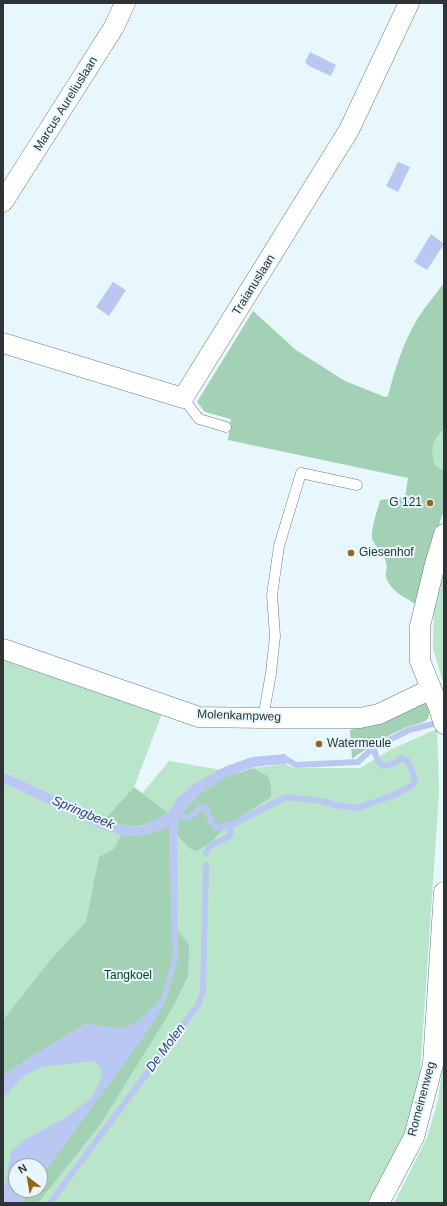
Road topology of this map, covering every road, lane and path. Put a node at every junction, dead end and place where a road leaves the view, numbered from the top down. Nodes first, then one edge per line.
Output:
1 (125, 3) edge
2 (409, 3) edge
3 (3, 202) edge
4 (3, 343) edge
5 (183, 398) junction
6 (226, 427) dead end
7 (358, 484) dead end
8 (444, 534) edge
9 (3, 649) edge
10 (431, 689) junction
11 (442, 716) edge
12 (263, 718) junction
13 (444, 892) edge
14 (379, 1203) edge

1 - 3 street, Marcus Aureliuslaan
2 - 5 street, Traianuslaan
4 - 5 street
5 - 6 lane
7 - 12 lane
8 - 10 street
9 - 12 street, Molenkampweg
10 - 11 street
10 - 12 street, Molenkampweg
13 - 14 street, Romeinenweg

